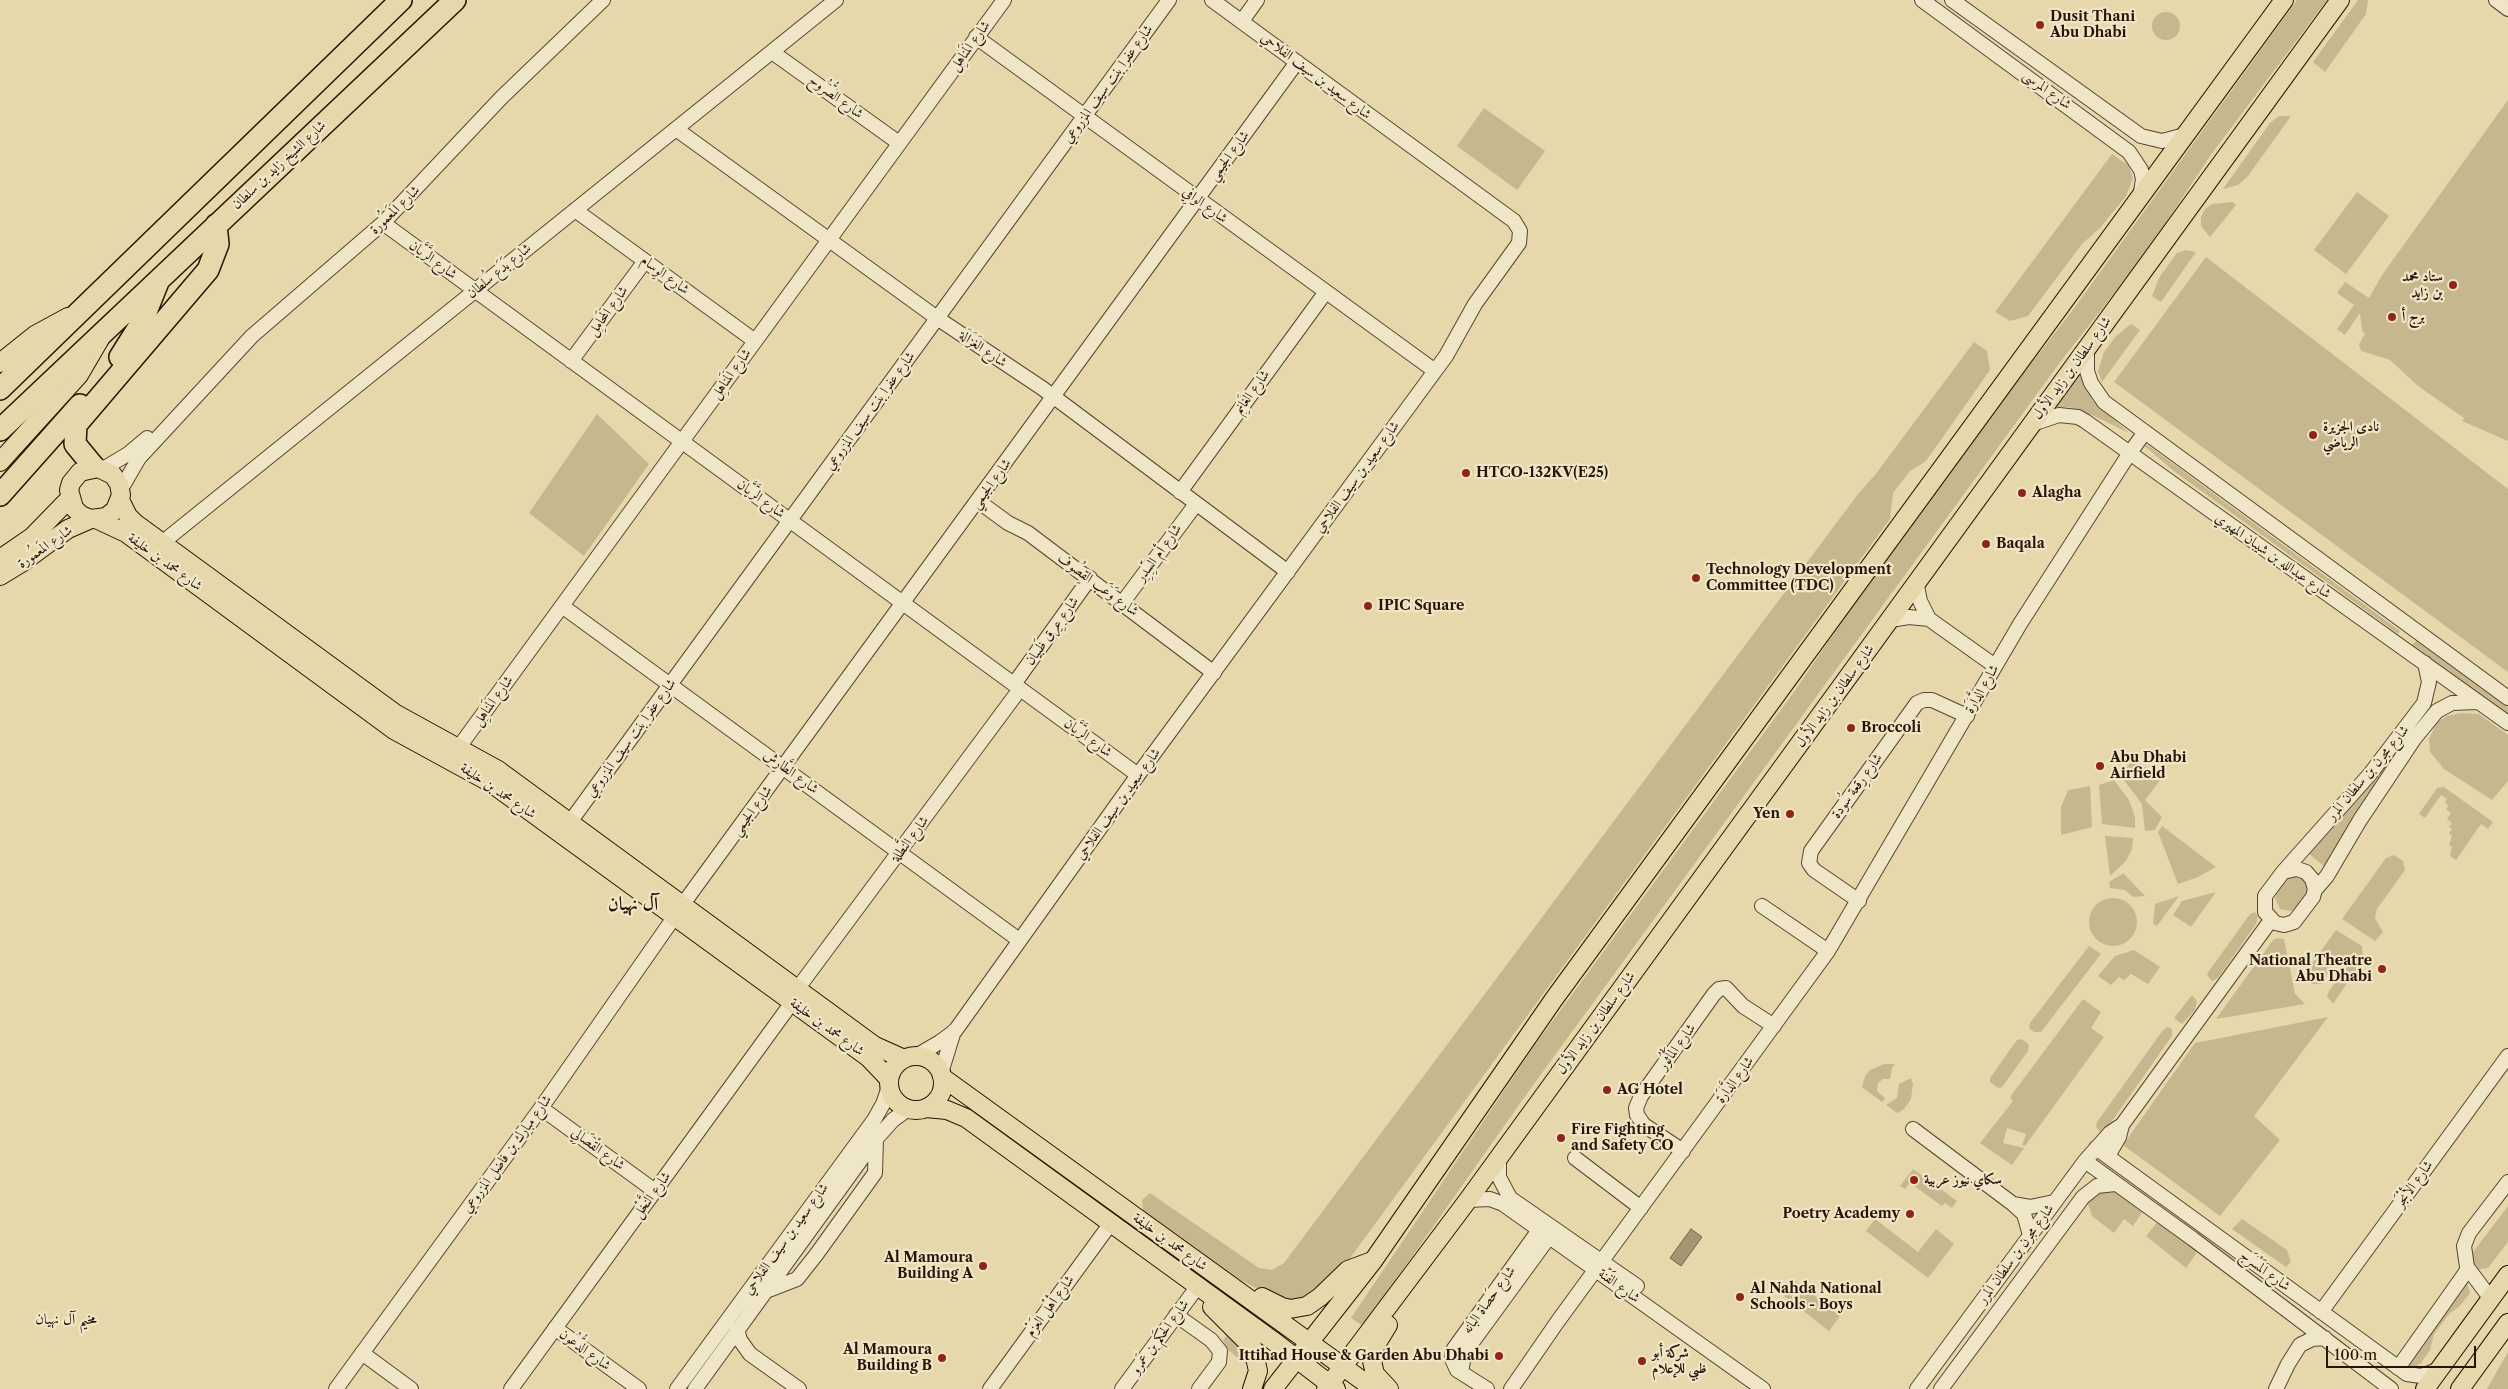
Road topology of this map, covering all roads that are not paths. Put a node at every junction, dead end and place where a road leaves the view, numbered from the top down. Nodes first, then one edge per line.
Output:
1 (401, 0) edge
2 (455, 0) edge
3 (603, 0) edge
4 (836, 0) edge
5 (1004, 0) edge
6 (1169, 0) edge
7 (1212, 0) edge
8 (1257, 0) edge
9 (1922, 0) edge
10 (1952, 0) edge
11 (2284, 0) edge
12 (2340, 0) edge
13 (2496, 0) edge
14 (2508, 9) edge
15 (1970, 14) junction
16 (1242, 21) junction
17 (1959, 27) junction
18 (976, 37) junction
19 (772, 52) junction
20 (1297, 62) junction
21 (2072, 88) junction
22 (2062, 101) junction
23 (1085, 116) junction
24 (676, 129) junction
25 (2185, 135) junction
26 (900, 143) junction
27 (2140, 198) junction
28 (1198, 200) junction
29 (575, 210) junction
30 (383, 224) junction
31 (216, 225) junction
32 (829, 239) junction
33 (645, 261) junction
34 (159, 278) junction
35 (474, 290) junction
36 (1325, 293) junction
37 (82, 311) junction
38 (937, 318) junction
39 (103, 331) junction
40 (755, 341) junction
41 (2087, 346) junction
42 (571, 361) junction
43 (0, 363) edge
44 (1435, 371) junction
45 (0, 389) edge
46 (1054, 397) junction
47 (179, 412) junction
48 (2031, 424) junction
49 (0, 430) edge
50 (2145, 432) junction
51 (682, 442) junction
52 (2129, 454) junction
53 (0, 462) edge
54 (98, 468) junction
55 (1180, 492) junction
56 (0, 495) edge
57 (120, 495) junction
58 (70, 498) junction
59 (978, 501) junction
60 (1196, 504) junction
61 (94, 519) junction
62 (790, 520) junction
63 (163, 542) junction
64 (0, 559) edge
65 (1288, 572) junction
66 (0, 576) edge
67 (1090, 578) junction
68 (1916, 581) junction
69 (1123, 602) junction
70 (903, 603) junction
71 (562, 606) junction
72 (1929, 619) junction
73 (1890, 620) junction
74 (2412, 628) junction
75 (2400, 646) junction
76 (2425, 663) junction
77 (1995, 666) junction
78 (1214, 673) junction
79 (670, 684) junction
80 (1017, 686) junction
81 (2508, 698) edge
82 (2478, 702) junction
83 (1967, 716) junction
84 (2508, 723) edge
85 (459, 747) junction
86 (784, 767) junction
87 (1138, 775) junction
88 (570, 822) junction
89 (901, 852) junction
90 (2283, 872) junction
91 (2315, 890) junction
92 (1859, 901) junction
93 (1762, 906) dead end
94 (679, 910) junction
95 (2271, 920) junction
96 (1019, 940) junction
97 (1828, 951) junction
98 (796, 995) junction
99 (1774, 1026) junction
100 (955, 1030) junction
101 (2508, 1056) edge
102 (910, 1057) junction
103 (942, 1075) junction
104 (889, 1083) junction
105 (541, 1108) junction
106 (926, 1108) junction
107 (908, 1109) junction
108 (2122, 1125) junction
109 (1913, 1129) dead end
110 (876, 1139) junction
111 (2096, 1148) junction
112 (1683, 1151) junction
113 (1500, 1154) junction
114 (2108, 1156) junction
115 (1576, 1158) dead end
116 (2085, 1161) junction
117 (2508, 1182) edge
118 (2115, 1184) junction
119 (655, 1191) junction
120 (1468, 1200) junction
121 (2014, 1204) junction
122 (2051, 1206) junction
123 (1641, 1208) junction
124 (2180, 1209) junction
125 (2063, 1222) junction
126 (2169, 1222) junction
127 (1111, 1223) junction
128 (1544, 1234) junction
129 (2030, 1235) junction
130 (1373, 1261) junction
131 (1599, 1265) junction
132 (2468, 1269) junction
133 (1209, 1270) junction
134 (2508, 1275) edge
135 (1198, 1286) junction
136 (1636, 1286) dead end
137 (1401, 1288) junction
138 (766, 1291) junction
139 (2491, 1299) junction
140 (2321, 1312) junction
141 (1176, 1315) junction
142 (2301, 1320) junction
143 (2508, 1323) edge
144 (555, 1328) junction
145 (737, 1329) junction
146 (2325, 1338) junction
147 (1310, 1342) junction
148 (2300, 1345) junction
149 (2371, 1349) junction
150 (723, 1350) junction
151 (362, 1354) junction
152 (750, 1354) junction
153 (1297, 1359) junction
154 (2360, 1364) junction
155 (1344, 1367) junction
156 (2398, 1368) junction
157 (2440, 1369) junction
158 (2465, 1386) edge
159 (1331, 1388) edge
160 (336, 1389) edge
161 (411, 1389) edge
162 (511, 1389) edge
163 (639, 1389) edge
164 (677, 1389) edge
165 (695, 1389) edge
166 (798, 1389) edge
167 (990, 1389) edge
168 (1122, 1389) edge
169 (1199, 1389) edge
170 (1252, 1389) edge
171 (1273, 1389) edge
172 (1374, 1389) edge
173 (1389, 1389) edge
174 (1487, 1389) edge
175 (1511, 1389) edge
176 (1763, 1389) edge
177 (1916, 1389) edge
178 (1940, 1389) edge
179 (2276, 1389) edge
180 (2391, 1389) edge
181 (2425, 1389) edge

1 - 37 highway
2 - 31 highway, شارع الشيخ زايد بن سلطان
3 - 30 street, شارع المَعمُورة
4 - 19 street, شارع بَدَع سُلطان
5 - 18 street, شارع المَناهِل
6 - 23 street, شارع عفرا بنت سيف المزروعي
7 - 16 street, شارع سعيد بن سيف الفلاحي
8 - 16 street
9 - 17 street, شارع المرسى
10 - 15 street, شارع المرسى
11 - 25 main road
12 - 41 main road, شارع سلطان بن زايد الأول
13 - 14 street
15 - 17 street
15 - 21 street, شارع المرسى
16 - 20 street, شارع سعيد بن سيف الفلاحي
17 - 22 street, شارع المرسى
18 - 23 street, شارع الوافِي
18 - 26 street, شارع المَناهِل
19 - 24 street, شارع بَدَع سُلطان
19 - 26 street, شارع الصُّرُوح
20 - 28 street, شارع الجيمي
20 - 44 street, شارع سعيد بن سيف الفلاحي
21 - 22 street
21 - 25 street, شارع المرسى
22 - 27 street, شارع المرسى
23 - 28 street, شارع الوافِي
23 - 38 street, شارع عفرا بنت سيف المزروعي
24 - 29 street, شارع بَدَع سُلطان
24 - 32 street, شارع الغَزَالَة
25 - 27 main road
26 - 32 street, شارع المَناهِل
27 - 130 main road
28 - 36 street, شارع الوافِي
28 - 46 street, شارع الجيمي
29 - 33 street, شارع الوِسام
29 - 35 street, شارع بَدَع سُلطان
30 - 35 street, شارع الرَّيَّان
30 - 47 street, شارع المَعمُورة
31 - 34 highway, شارع الشيخ زايد بن سلطان
31 - 54 highway
32 - 38 street, شارع الغَزَالَة
32 - 40 street, شارع المَناهِل
33 - 40 street, شارع الوِسام
33 - 42 street, شارع المَحامِل
34 - 39 highway, شارع الشيخ زايد بن سلطان
34 - 56 highway
35 - 42 street, شارع الرَّيَّان
35 - 63 street, شارع بَدَع سُلطان
36 - 44 street, شارع الوافِي
36 - 55 street, شارع الغَانِم
37 - 43 main road
37 - 45 highway
38 - 46 street, شارع الغَزَالَة
38 - 62 street, شارع عفرا بنت سيف المزروعي
39 - 49 highway, شارع الشيخ زايد بن سلطان
39 - 53 main road, شارع الشيخ زايد بن سلطان
40 - 51 street, شارع المَناهِل
41 - 48 main road, شارع سلطان بن زايد الأول
41 - 50 street, شارع عبدالله بن شيبان المهيري
42 - 51 street, شارع الرَّيَّان
44 - 65 street, شارع سعيد بن سيف الفلاحي
46 - 55 street, شارع الغَزَالَة
46 - 59 street, شارع الجيمي
47 - 54 street, شارع المَعمُورة
47 - 57 street, شارع المَعمُورة
48 - 52 street, شارع عبدالله بن شيبان المهيري
48 - 68 main road, شارع سلطان بن زايد الأول
50 - 52 street, شارع الدَّارَة
50 - 74 street, شارع عبدالله بن شيبان المهيري
51 - 62 street, شارع الرَّيَّان
51 - 71 street, شارع المَناهِل
52 - 75 street, شارع عبدالله بن شيبان المهيري
52 - 77 street, شارع الدَّارَة
54 - 57 main road
54 - 58 main road
55 - 60 street, شارع الغَزَالَة
57 - 61 main road
57 - 63 main road, شارع محمد بن خليفة
58 - 61 main road
58 - 64 main road, شارع المَعمُورة
59 - 67 street, شارع وَعَب القِصُوف
59 - 70 street, شارع الجيمي
60 - 65 street, شارع الغَزَالَة
60 - 69 street, شارع أم السِّدِر
61 - 66 main road, شارع المَعمُورة
61 - 94 main road, شارع محمد بن خليفة
62 - 70 street, شارع الرَّيَّان
62 - 79 street, شارع عفرا بنت سيف المزروعي
63 - 85 main road, شارع محمد بن خليفة
65 - 78 street, شارع سعيد بن سيف الفلاحي
67 - 69 street, شارع وَعَب القِصُوف
67 - 80 street, شارع عِرق ظَبيان
68 - 72 street
68 - 73 main road, شارع سلطان بن زايد الأول
69 - 78 street, شارع وَعَب القِصُوف
70 - 80 street, شارع الرَّيَّان
70 - 86 street, شارع الجيمي
71 - 79 street, شارع الطَّارِش
71 - 85 street, شارع المَناهِل
72 - 73 street
72 - 77 street
73 - 113 main road, شارع سلطان بن زايد الأول
74 - 75 street
74 - 81 street, شارع عبدالله بن شيبان المهيري
75 - 76 street, شارع عبدالله بن شيبان المهيري
76 - 82 street, شارع عبدالله بن شيبان المهيري
76 - 90 street, شارع مجرن بن سلطان المرر
77 - 83 street, شارع الدَّارَة
78 - 87 street, شارع سعيد بن سيف الفلاحي
79 - 86 street, شارع الطَّارِش
79 - 88 street, شارع عفرا بنت سيف المزروعي
80 - 87 street, شارع الرَّيَّان
80 - 89 street, شارع النَّطلة
82 - 84 street, شارع عبدالله بن شيبان المهيري
82 - 91 street, شارع مجرن بن سلطان المرر
83 - 92 street, شارع الدَّارَة
83 - 92 street, شارع رِقعة سُودة
85 - 88 main road, شارع محمد بن خليفة
86 - 89 street, شارع الطَّارِش
86 - 94 street, شارع الجيمي
87 - 96 street, شارع سعيد بن سيف الفلاحي
88 - 94 main road, شارع محمد بن خليفة
89 - 96 street, شارع الطَّارِش
89 - 98 street, شارع النَّطلة
90 - 91 street
90 - 95 street
91 - 95 street
92 - 97 street, شارع الدَّارَة
93 - 97 street
94 - 98 main road, شارع محمد بن خليفة
94 - 105 street, شارع مبارك بن فاضل المزروعي
95 - 108 street, شارع مجرن بن سلطان المرر
96 - 100 street, شارع سعيد بن سيف الفلاحي
97 - 99 street, شارع الدَّارَة
98 - 102 main road, شارع محمد بن خليفة
98 - 104 main road, شارع محمد بن خليفة
98 - 119 street, شارع النَّخْل
99 - 112 street, شارع الدَّارَة
99 - 112 street, شارع المَأْثُور
100 - 102 street, شارع سعيد بن سيف الفلاحي
100 - 103 street, شارع سعيد بن سيف الفلاحي
101 - 140 street, شارع الأبْجَر
102 - 103 main road
102 - 104 main road
103 - 106 main road
103 - 133 main road, شارع محمد بن خليفة
104 - 107 main road
104 - 164 street, شارع سعيد بن سيف الفلاحي
105 - 119 street, شارع القْصَالِي
105 - 151 street, شارع مبارك بن فاضل المزروعي
106 - 107 main road
106 - 127 main road, شارع محمد بن خليفة
107 - 110 street, شارع سعيد بن سيف الفلاحي
108 - 111 street, شارع مجرن بن سلطان المرر
108 - 114 street, شارع مجرن بن سلطان المرر
109 - 121 street
110 - 138 street, شارع سعيد بن سيف الفلاحي
110 - 138 street, شارع سعيد بن سيف الفلاحي
111 - 114 street, شارع المَسْرَج
111 - 116 street, شارع مجرن بن سلطان المرر
112 - 123 street, شارع الدَّارَة
113 - 120 main road, شارع سلطان بن زايد الأول
113 - 131 street, شارع الفَنّة
114 - 124 street, شارع المَسْرَج
115 - 123 street
116 - 118 street, شارع المَسْرَج
116 - 122 street, شارع مجرن بن سلطان المرر
117 - 132 street
118 - 125 street, شارع مجرن بن سلطان المرر
118 - 126 street, شارع المَسْرَج
119 - 144 street, شارع النَّخْل
120 - 128 street, شارع الفَنّة
120 - 137 main road, شارع سلطان بن زايد الأول
121 - 122 street
121 - 129 street
122 - 125 street
122 - 129 street, شارع مجرن بن سلطان المرر
123 - 131 street, شارع الدَّارَة
124 - 126 street
124 - 140 street, شارع المَسْرَج
125 - 178 street, شارع مجرن بن سلطان المرر
126 - 142 street, شارع المَسْرَج
127 - 135 main road, شارع محمد بن خليفة
127 - 167 street, شارع أهْل العَزْم
128 - 131 street, شارع الفَنّة
128 - 174 street, شارع حَصاة البانه
129 - 177 street, شارع مجرن بن سلطان المرر
130 - 133 main road
130 - 147 main road
131 - 136 street, شارع الفَنّة
131 - 175 street, شارع الدَّارَة
131 - 176 street, شارع الفَنّة
132 - 139 street
132 - 156 street
133 - 147 main road, شارع محمد بن خليفة
134 - 139 main road
135 - 141 street, شارع الحكَم بن عَمرو
135 - 153 main road, شارع محمد بن خليفة
135 - 170 main road
137 - 155 main road, شارع سلطان بن زايد الأول
137 - 173 main road
138 - 145 street, شارع سعيد بن سيف الفلاحي
139 - 157 main road
140 - 149 street, شارع المَسْرَج
141 - 168 street, شارع الحكَم بن عَمرو
141 - 169 street
142 - 146 street, شارع المَسْرَج
142 - 148 street
143 - 158 main road
144 - 162 street, شارع النَّخْل
144 - 163 street, شارع الدُّعُون
145 - 150 street, شارع سعيد بن سيف الفلاحي
145 - 152 street
146 - 148 street
146 - 154 street, شارع المَسْرَج
147 - 153 main road
147 - 155 main road, شارع محمد بن خليفة
148 - 179 street
149 - 154 street
149 - 156 street, شارع المَسْرَج
150 - 152 street
150 - 165 street, شارع سعيد بن سيف الفلاحي
151 - 160 street, شارع مبارك بن فاضل المزروعي
151 - 161 street
152 - 166 street
153 - 159 main road, شارع محمد بن خليفة
153 - 171 main road
154 - 180 street, شارع المَسْرَج
155 - 159 main road, شارع سلطان بن زايد الأول
155 - 172 main road, شارع محمد بن خليفة
156 - 157 street, شارع المَسْرَج
157 - 181 main road

